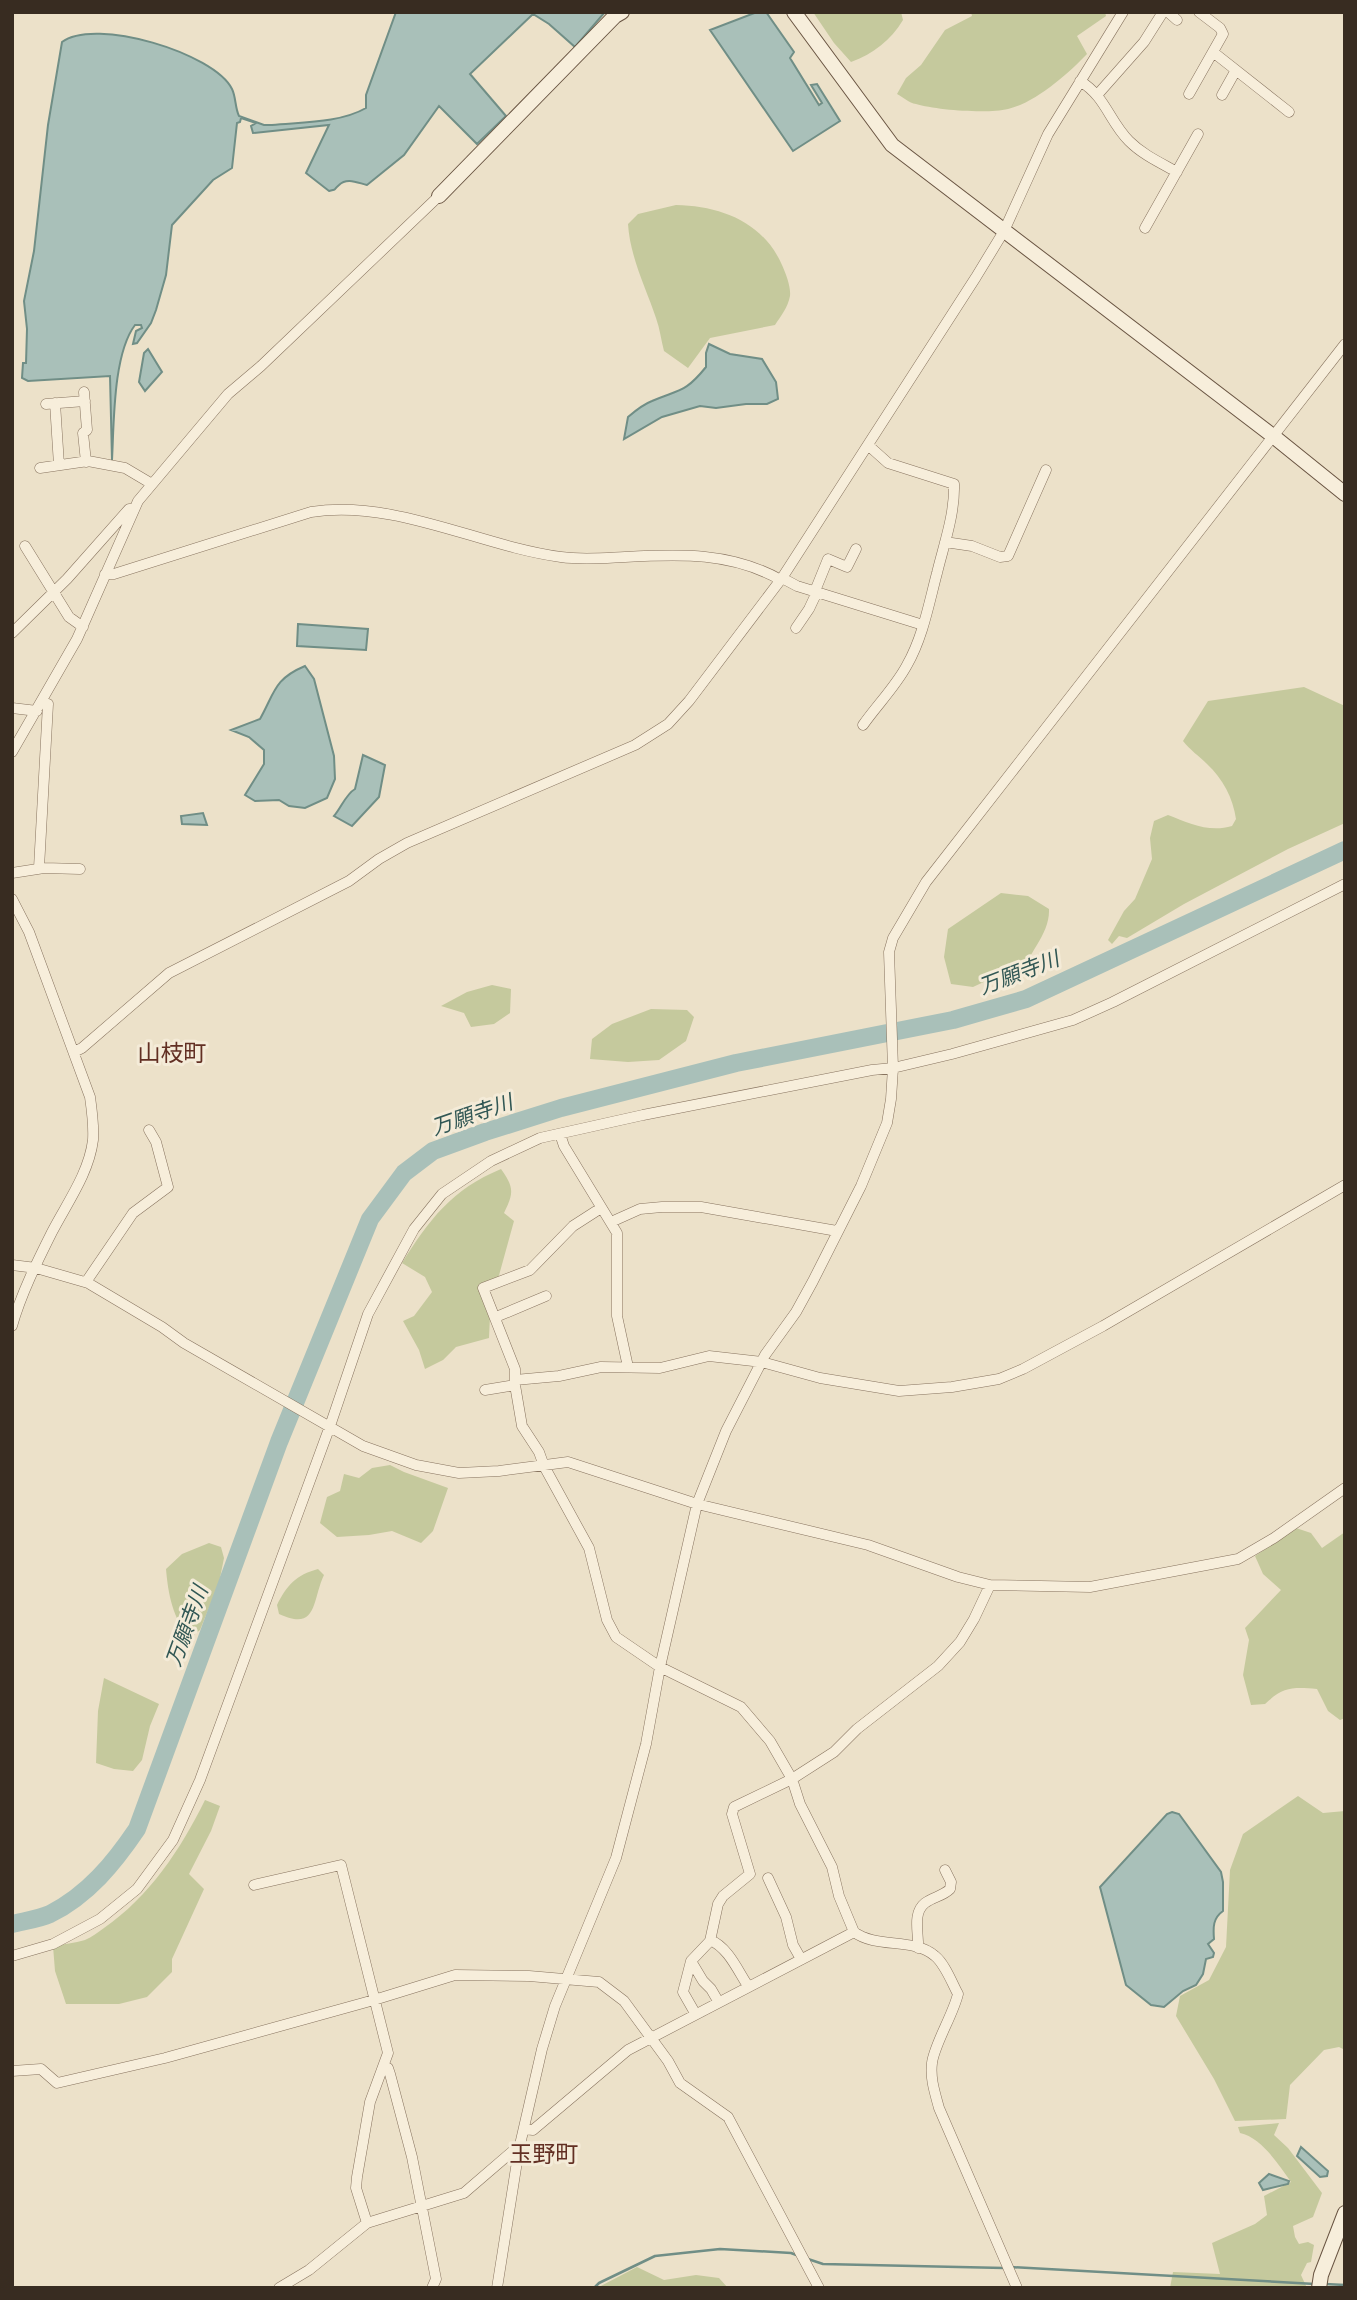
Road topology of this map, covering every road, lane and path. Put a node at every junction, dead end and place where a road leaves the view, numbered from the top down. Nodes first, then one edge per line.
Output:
1 (622, 12) edge
2 (794, 12) edge
3 (1123, 12) edge
4 (1163, 12) edge
5 (1199, 12) edge
6 (1213, 52) junction
7 (1236, 70) junction
8 (1080, 81) junction
9 (1098, 94) junction
10 (1189, 94) dead end
11 (1222, 95) dead end
12 (1289, 112) dead end
13 (1198, 134) dead end
14 (1177, 172) junction
15 (439, 196) joint
16 (1145, 228) dead end
17 (1004, 231) junction
18 (1345, 345) edge
19 (1273, 436) junction
20 (869, 446) junction
21 (86, 461) junction
22 (59, 465) junction
23 (40, 468) dead end
24 (1046, 470) dead end
25 (152, 484) junction
26 (1345, 494) edge
27 (134, 510) junction
28 (945, 542) junction
29 (25, 546) dead end
30 (856, 549) dead end
31 (105, 575) junction
32 (781, 579) junction
33 (53, 592) junction
34 (816, 592) junction
35 (923, 625) junction
36 (83, 627) junction
37 (796, 628) dead end
38 (12, 633) edge
39 (40, 706) junction
40 (12, 708) edge
41 (863, 724) dead end
42 (12, 752) edge
43 (39, 868) junction
44 (80, 869) dead end
45 (12, 873) edge
46 (1345, 884) edge
47 (12, 899) edge
48 (74, 1052) junction
49 (892, 1066) junction
50 (149, 1130) dead end
51 (560, 1134) junction
52 (1345, 1185) edge
53 (601, 1209) junction
54 (611, 1223) junction
55 (837, 1231) junction
56 (12, 1265) edge
57 (36, 1268) junction
58 (86, 1282) junction
59 (545, 1296) dead end
60 (496, 1317) junction
61 (12, 1326) edge
62 (762, 1362) junction
63 (628, 1367) junction
64 (515, 1382) junction
65 (485, 1390) dead end
66 (328, 1425) junction
67 (544, 1466) junction
68 (1345, 1488) edge
69 (697, 1504) junction
70 (990, 1585) junction
71 (660, 1667) junction
72 (792, 1779) junction
73 (945, 1870) dead end
74 (768, 1878) dead end
75 (254, 1885) dead end
76 (854, 1932) junction
77 (710, 1940) junction
78 (919, 1948) junction
79 (12, 1956) edge
80 (801, 1959) junction
81 (691, 1961) junction
82 (566, 1980) junction
83 (748, 1986) junction
84 (374, 2000) junction
85 (718, 2001) junction
86 (695, 2013) junction
87 (652, 2038) junction
88 (384, 2066) junction
89 (12, 2071) edge
90 (524, 2129) junction
91 (519, 2149) junction
92 (422, 2207) junction
93 (1345, 2213) edge
94 (367, 2223) junction
95 (279, 2288) edge
96 (432, 2288) edge
97 (497, 2288) edge
98 (819, 2288) edge
99 (1017, 2288) edge
100 (1319, 2288) edge

1 - 15 street
2 - 17 street
3 - 8 street
4 - 9 street
5 - 6 street
6 - 7 street
6 - 10 street
7 - 11 street
7 - 12 street
8 - 9 street
8 - 17 street
9 - 14 street
13 - 14 street
14 - 16 street
15 - 25 street
17 - 19 street
17 - 20 street
18 - 19 street
19 - 26 street
19 - 49 street
20 - 28 street
20 - 32 street
21 - 22 street
21 - 22 street
21 - 25 street
22 - 23 street
24 - 28 street
25 - 27 street
27 - 31 street
27 - 33 street
28 - 35 street
29 - 33 street
30 - 34 street
31 - 32 street
31 - 36 street
32 - 34 street
32 - 48 street
33 - 36 street
33 - 38 street
34 - 35 street
34 - 37 street
35 - 41 street
36 - 39 street
39 - 40 street
39 - 42 street
39 - 43 street
43 - 44 street
43 - 45 street
46 - 49 street
47 - 48 street
48 - 57 street
49 - 51 street
49 - 55 street
50 - 58 street
51 - 53 street
51 - 66 street
52 - 62 street
53 - 54 street
53 - 60 street
54 - 55 street
54 - 63 street
55 - 62 street
56 - 57 street
57 - 58 street
57 - 61 street
58 - 66 street
59 - 60 street
60 - 64 street
62 - 63 street
62 - 69 street
63 - 64 street
64 - 65 street
64 - 67 street
66 - 67 street
66 - 79 street
67 - 69 street
67 - 71 street
68 - 70 street
69 - 70 street
69 - 71 street
70 - 72 street
71 - 72 street
71 - 82 street
72 - 76 street
72 - 77 street
73 - 78 street
74 - 80 street
75 - 84 street
76 - 78 street
76 - 80 street
77 - 81 street
77 - 83 street
78 - 99 street
80 - 83 street
81 - 85 street
81 - 86 street
82 - 84 street
82 - 87 street
82 - 90 street
83 - 85 street
84 - 88 street
84 - 89 street
85 - 86 street
86 - 87 street
87 - 90 street
87 - 98 street
88 - 92 street
88 - 94 street
90 - 91 street
91 - 92 street
91 - 97 street
92 - 94 street
92 - 96 street
93 - 100 street
94 - 95 street

